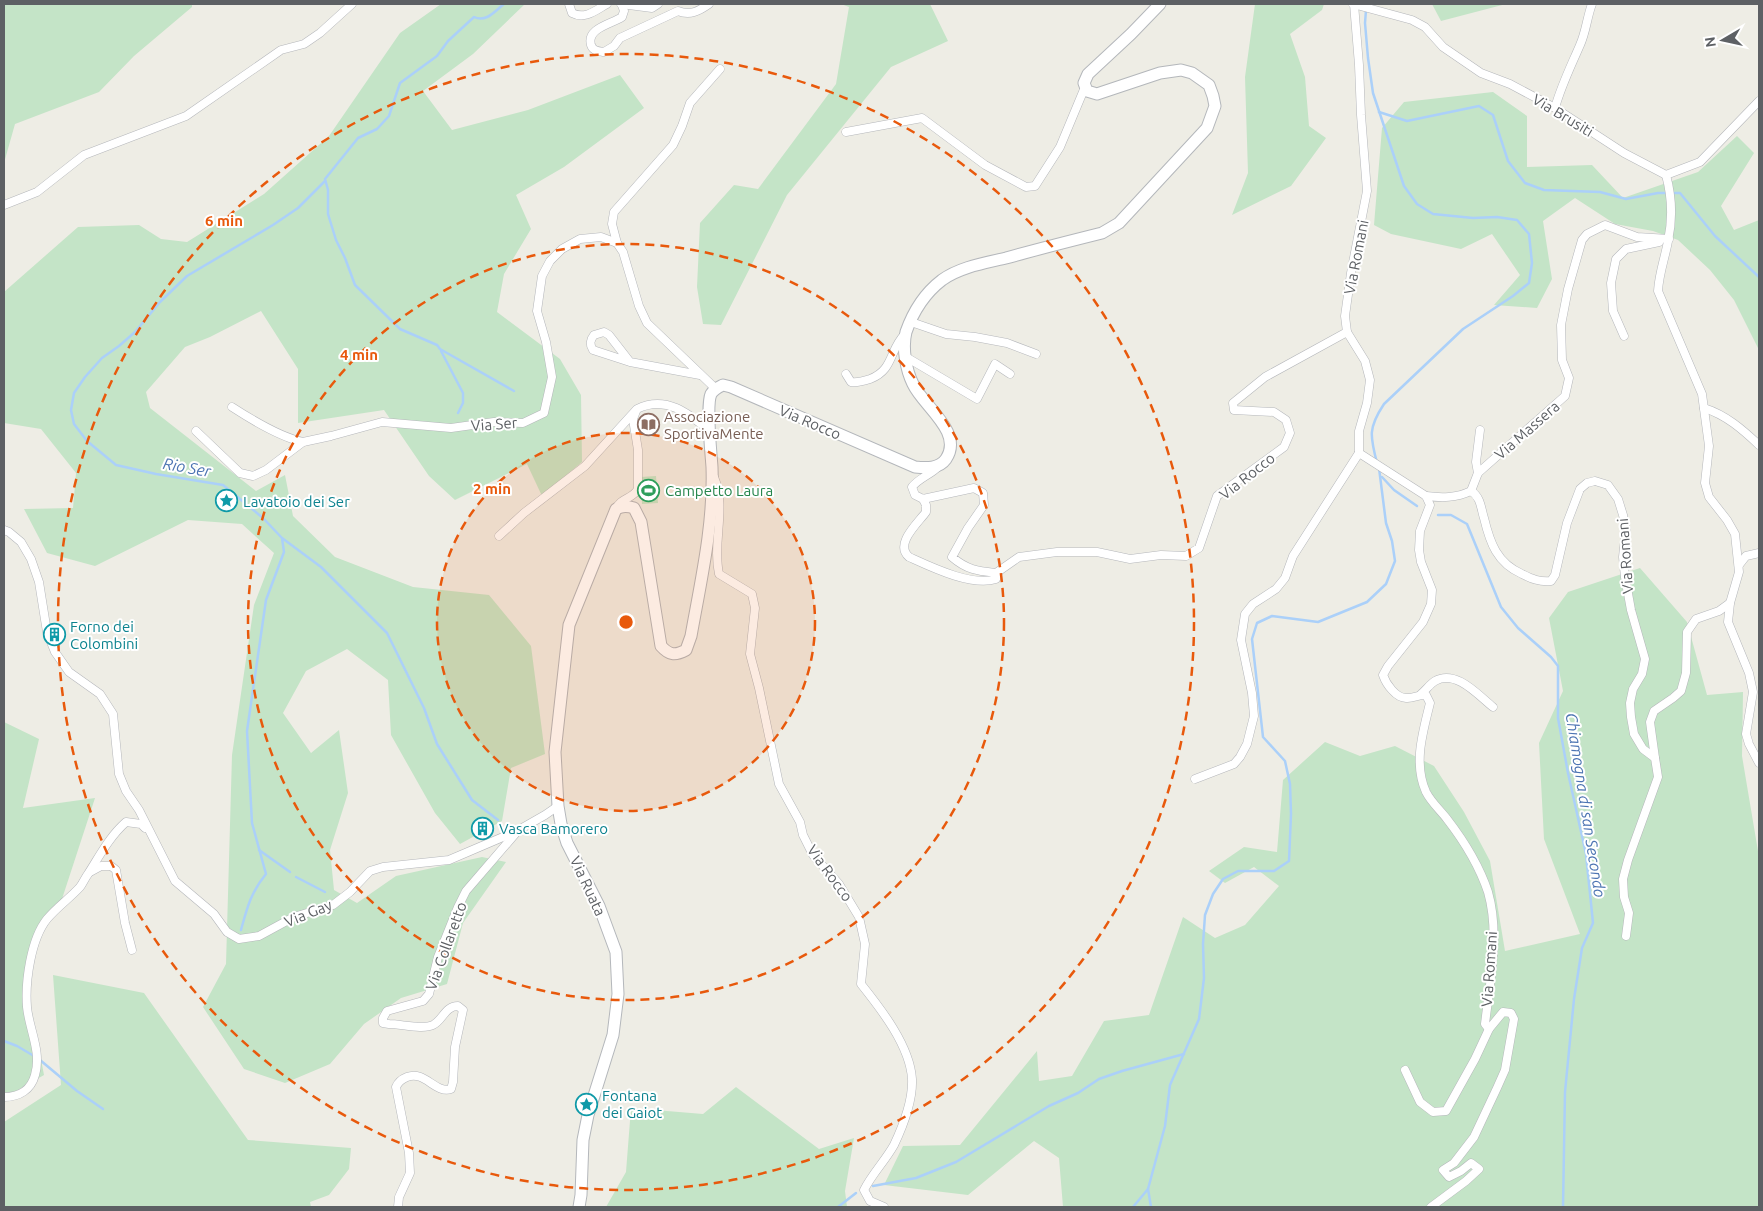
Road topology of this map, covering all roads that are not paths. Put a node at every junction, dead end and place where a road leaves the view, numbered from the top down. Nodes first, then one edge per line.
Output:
1 (352, 4) edge
2 (569, 4) edge
3 (607, 4) edge
4 (622, 4) edge
5 (658, 4) edge
6 (709, 4) edge
7 (1160, 4) edge
8 (1355, 4) edge
9 (1592, 4) edge
10 (720, 69) dead end
11 (1085, 87) junction
12 (1759, 101) edge
13 (1555, 108) junction
14 (846, 132) dead end
15 (1666, 174) junction
16 (4, 205) edge
17 (1669, 240) junction
18 (617, 243) junction
19 (909, 327) junction
20 (1347, 332) junction
21 (1624, 336) dead end
22 (1036, 354) dead end
23 (906, 357) junction
24 (630, 362) junction
25 (846, 374) dead end
26 (1010, 374) dead end
27 (702, 376) junction
28 (716, 389) junction
29 (232, 407) dead end
30 (1704, 408) junction
31 (637, 409) junction
32 (1480, 430) dead end
33 (196, 431) dead end
34 (710, 431) junction
35 (303, 442) junction
36 (1759, 445) edge
37 (1359, 453) junction
38 (945, 460) junction
39 (712, 471) junction
40 (1478, 473) junction
41 (1471, 492) junction
42 (1426, 496) junction
43 (923, 499) junction
44 (616, 509) junction
45 (4, 530) edge
46 (499, 536) dead end
47 (1759, 553) edge
48 (1739, 565) junction
49 (998, 573) junction
50 (1730, 603) junction
51 (1421, 694) junction
52 (1492, 707) dead end
53 (1655, 758) junction
54 (1759, 763) edge
55 (1195, 779) dead end
56 (558, 806) junction
57 (148, 831) junction
58 (518, 831) junction
59 (88, 873) junction
60 (1626, 936) dead end
61 (132, 950) dead end
62 (1489, 1029) junction
63 (1405, 1070) dead end
64 (4, 1097) edge
65 (398, 1207) edge
66 (579, 1207) edge
67 (884, 1207) edge
68 (1431, 1207) edge

1 - 16 street
2 - 3 street
4 - 5 street
4 - 6 street
7 - 11 street
8 - 13 street, Via Brusiti
8 - 20 street, Via Romani
9 - 13 street
10 - 18 street
11 - 14 street
11 - 19 street
12 - 15 street
13 - 15 street, Via Brusiti
15 - 17 street
17 - 21 street
17 - 30 street
17 - 40 street, Via Massera
18 - 27 street
18 - 35 street, Via Ser
19 - 22 street
19 - 23 street
19 - 25 street
20 - 37 street
20 - 49 street, Via Rocco
23 - 26 street
23 - 38 street
24 - 24 street
24 - 27 street
27 - 28 street
28 - 34 street, Via Rocco
28 - 38 street, Via Rocco
29 - 35 street
30 - 36 street
30 - 48 street
31 - 34 street
31 - 44 street
31 - 46 street
32 - 40 street
33 - 35 street, Via Ser
34 - 39 street, Via Rocco
37 - 42 street
37 - 55 street
38 - 43 street, Via Rocco
39 - 44 street, Via Rocco
39 - 67 street, Via Rocco
40 - 41 street
41 - 42 street
41 - 53 street, Via Romani
42 - 51 street
43 - 49 street, Via Rocco
43 - 49 street
44 - 56 street, Via Ruata
45 - 57 street, Via Gay
47 - 48 street
48 - 50 street
50 - 53 street
50 - 54 street
51 - 52 street
51 - 62 street, Via Romani
53 - 60 street
56 - 58 street, Via Gay
56 - 66 street, Via Ruata
57 - 58 street, Via Gay
57 - 59 street
58 - 65 street, Via Collaretto
59 - 61 street
59 - 64 street
62 - 63 street, Via Romani
62 - 68 street, Via Romani

